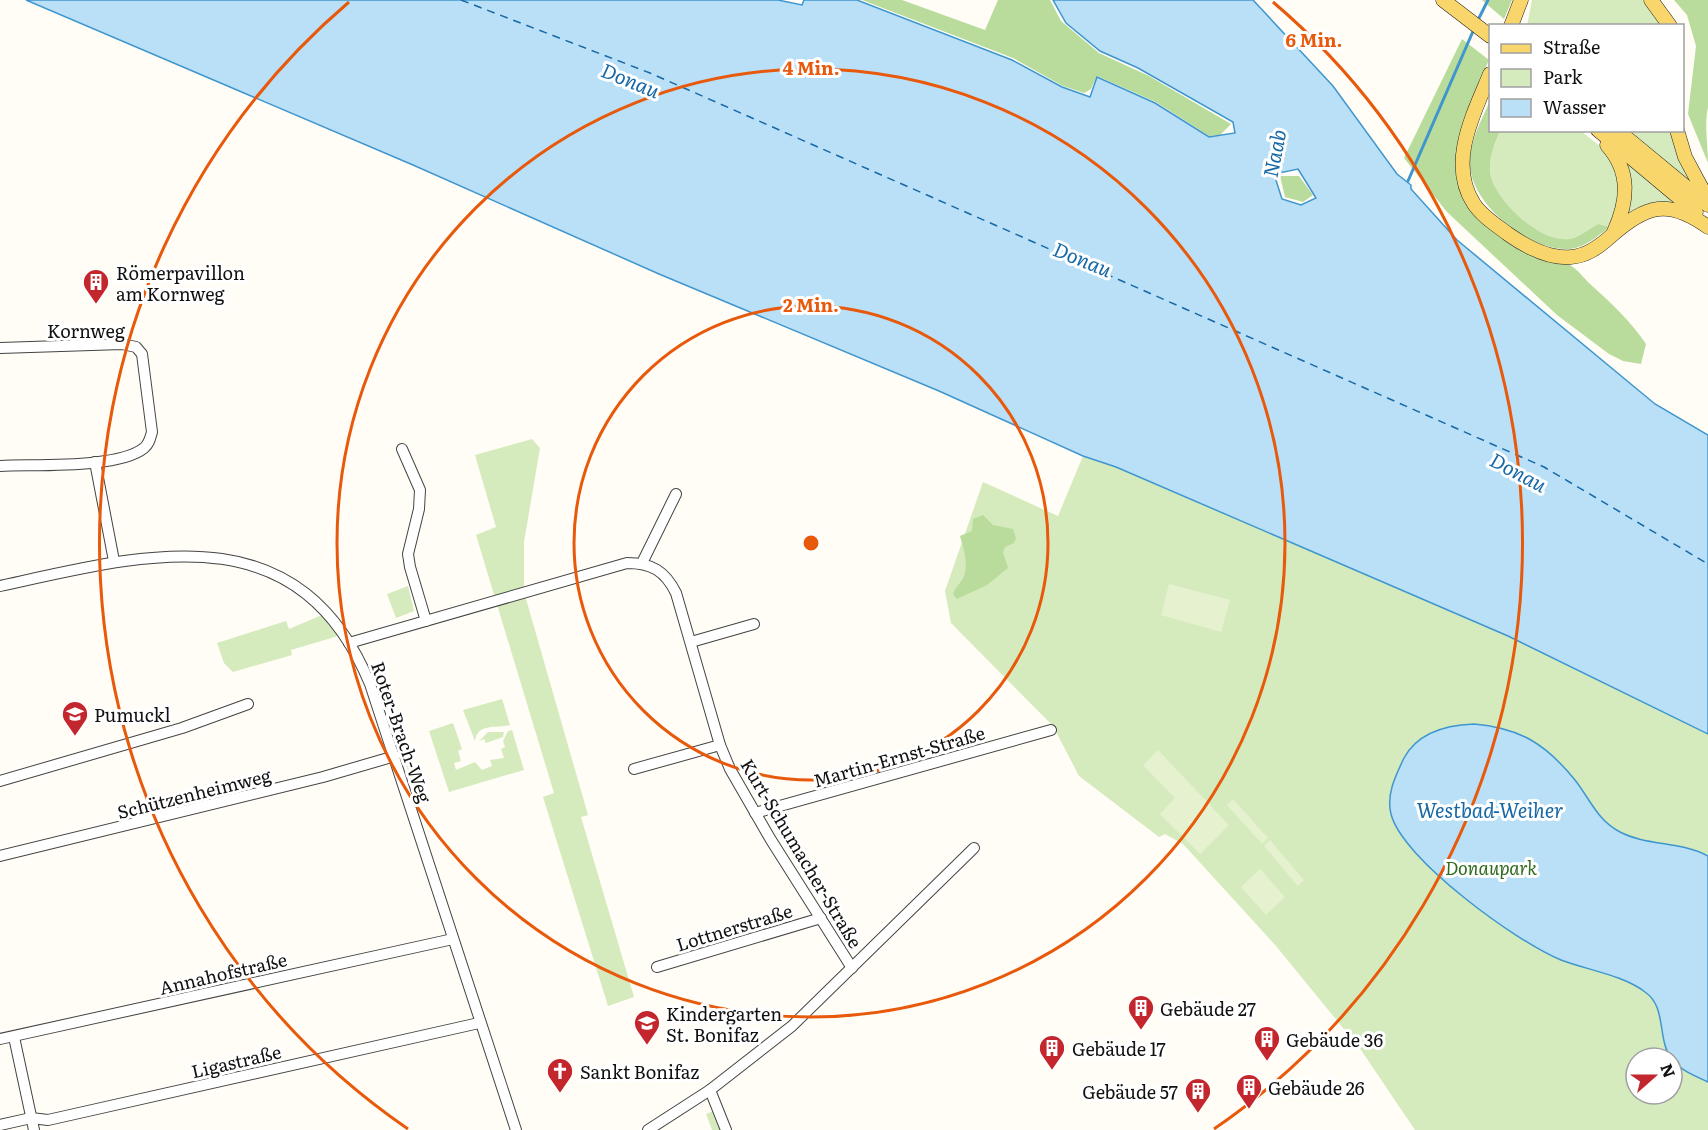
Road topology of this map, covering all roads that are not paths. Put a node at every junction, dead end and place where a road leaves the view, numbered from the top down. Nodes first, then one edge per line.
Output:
1 (1444, 0) edge
2 (1651, 0) edge
3 (1519, 5) edge
4 (1511, 24) edge
5 (1669, 24) edge
6 (1489, 35) edge
7 (1489, 77) edge
8 (1595, 132) edge
9 (1600, 132) edge
10 (1619, 132) edge
11 (1678, 132) edge
12 (1708, 200) edge
13 (1708, 205) edge
14 (1708, 222) edge
15 (1708, 227) edge
16 (1613, 234) junction
17 (0, 348) edge
18 (402, 449) dead end
19 (94, 462) junction
20 (0, 466) edge
21 (676, 494) dead end
22 (114, 561) junction
23 (642, 563) junction
24 (0, 586) edge
25 (426, 621) junction
26 (754, 624) dead end
27 (691, 642) junction
28 (350, 643) junction
29 (248, 704) dead end
30 (1051, 730) dead end
31 (720, 745) junction
32 (395, 756) junction
33 (634, 769) dead end
34 (0, 781) edge
35 (755, 813) junction
36 (974, 848) dead end
37 (0, 856) edge
38 (821, 918) junction
39 (453, 939) junction
40 (657, 967) dead end
41 (852, 968) junction
42 (479, 1023) junction
43 (14, 1037) junction
44 (0, 1039) edge
45 (710, 1090) junction
46 (31, 1118) junction
47 (0, 1125) edge
48 (34, 1130) edge
49 (516, 1130) edge
50 (648, 1130) edge
51 (726, 1130) edge

1 - 6 main road
2 - 5 main road
3 - 4 main road
7 - 16 main road
8 - 16 main road
9 - 14 main road
10 - 13 main road
11 - 12 main road
15 - 16 main road
17 - 19 street, Kornweg
18 - 25 street
19 - 20 street, Kornweg
19 - 22 street
21 - 23 street
22 - 24 street, Roter-Brach-Weg
22 - 28 street, Roter-Brach-Weg
23 - 25 street
23 - 27 street, Kurt-Schumacher-Straße
25 - 28 street
26 - 27 street
27 - 31 street, Kurt-Schumacher-Straße
28 - 32 street, Roter-Brach-Weg
29 - 34 street
30 - 35 street, Martin-Ernst-Straße
31 - 33 street
31 - 35 street, Kurt-Schumacher-Straße
32 - 37 street, Schützenheimweg
32 - 39 street, Roter-Brach-Weg
35 - 38 street, Kurt-Schumacher-Straße
36 - 41 street
38 - 40 street, Lottnerstraße
38 - 41 street, Kurt-Schumacher-Straße
39 - 42 street, Roter-Brach-Weg
39 - 43 street, Annahofstraße
41 - 45 street
42 - 46 street, Ligastraße
42 - 49 street, Roter-Brach-Weg
43 - 44 street, Annahofstraße
43 - 46 street
45 - 50 street
45 - 51 street
46 - 47 street, Ligastraße
46 - 48 street

